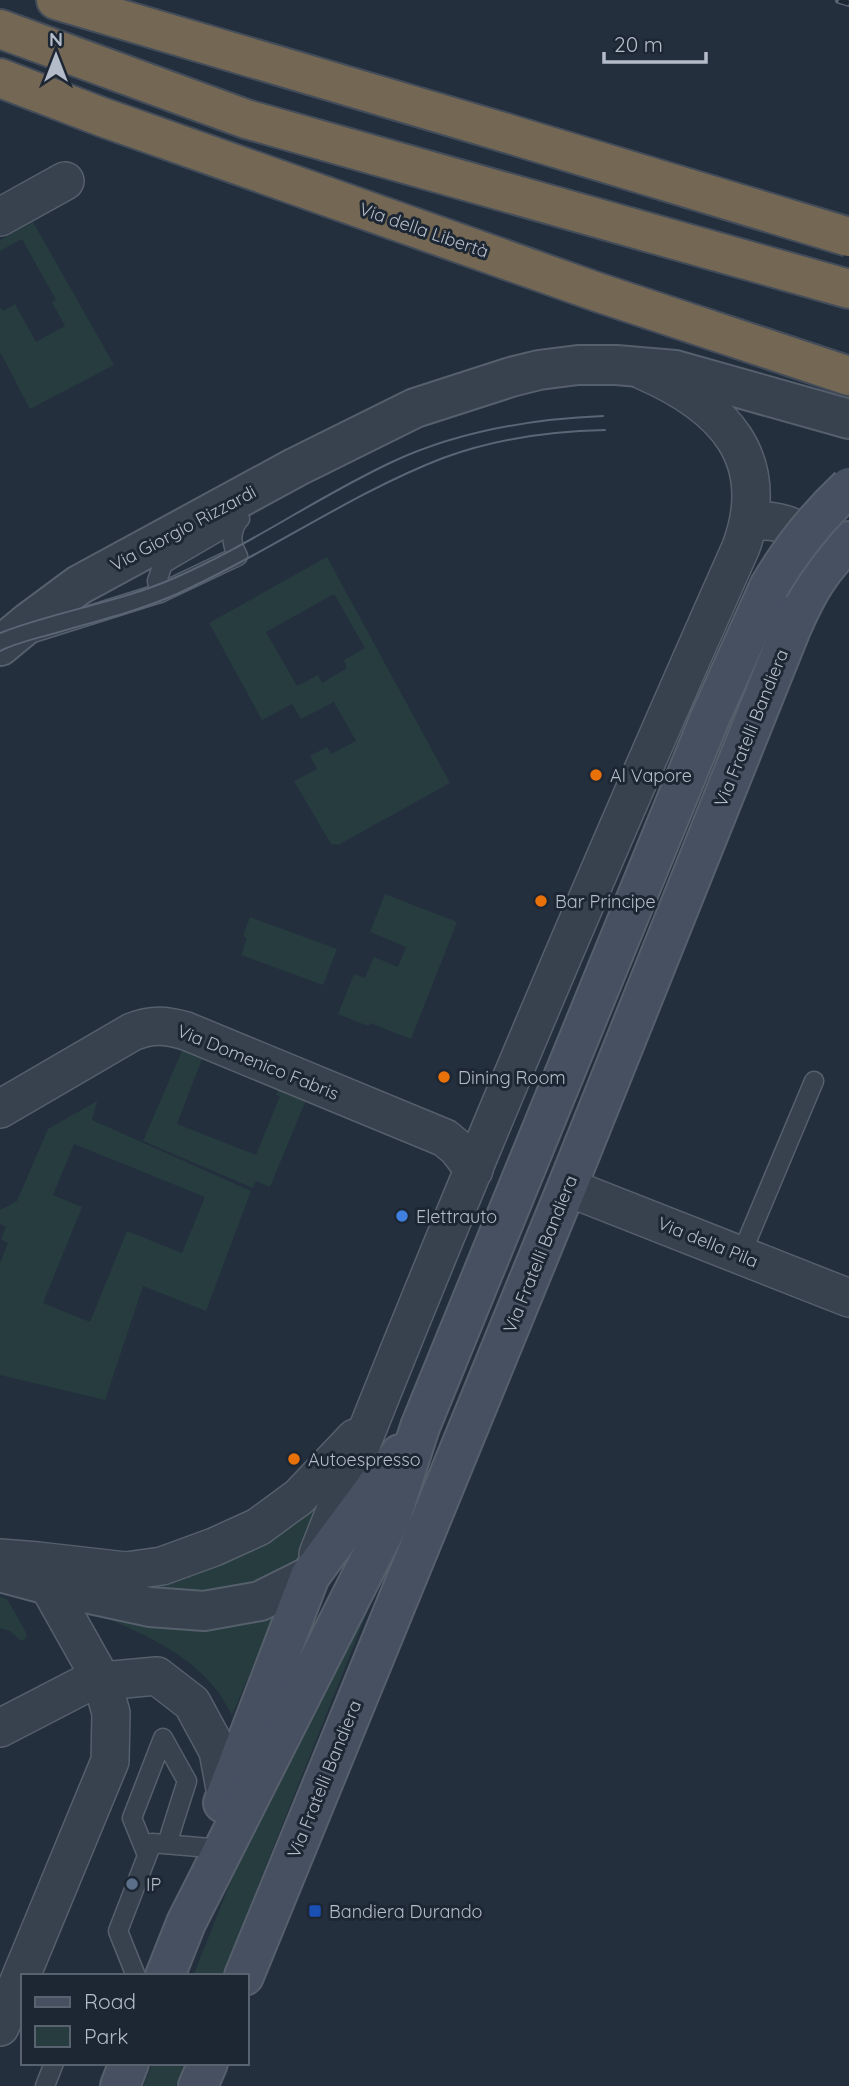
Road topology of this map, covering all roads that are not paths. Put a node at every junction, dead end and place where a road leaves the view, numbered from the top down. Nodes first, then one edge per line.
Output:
1 (56, 0) edge
2 (0, 29) edge
3 (0, 78) edge
4 (65, 181) dead end
5 (0, 217) edge
6 (849, 237) edge
7 (849, 289) edge
8 (633, 366) junction
9 (849, 376) edge
10 (849, 419) edge
11 (369, 430) junction
12 (849, 487) edge
13 (274, 499) dead end
14 (750, 522) junction
15 (842, 557) edge
16 (160, 593) junction
17 (2, 644) edge
18 (814, 1081) dead end
19 (0, 1108) edge
20 (474, 1170) junction
21 (568, 1187) junction
22 (741, 1255) junction
23 (849, 1298) edge
24 (371, 1418) junction
25 (420, 1427) junction
26 (0, 1558) edge
27 (0, 1572) edge
28 (310, 1576) junction
29 (48, 1586) junction
30 (102, 1681) junction
31 (0, 1728) edge
32 (226, 1794) junction
33 (167, 1844) junction
34 (209, 1848) junction
35 (147, 1855) junction
36 (186, 1923) junction
37 (22, 1974) edge
38 (135, 1974) edge
39 (166, 1974) edge
40 (245, 1974) edge
41 (21, 1976) edge
42 (0, 2027) edge
43 (53, 2065) edge
44 (128, 2065) edge
45 (207, 2065) edge
46 (45, 2086) edge
47 (120, 2086) edge
48 (198, 2086) edge

1 - 6 highway, bridge
2 - 7 highway
3 - 9 highway, Via della Libertà
4 - 5 street
8 - 10 street, Via Giorgio Rizzardi
8 - 11 street, Via Giorgio Rizzardi
8 - 14 street, Via Giorgio Rizzardi
11 - 13 lane, Via Giorgio Rizzardi
11 - 17 street, Via Giorgio Rizzardi
12 - 25 main road, bridge
14 - 15 street
14 - 20 street
15 - 21 main road, Via Fratelli Bandiera
16 - 16 lane, Via Giorgio Rizzardi
16 - 17 lane, Via Giorgio Rizzardi
18 - 22 lane
19 - 20 street, Via Domenico Fabris
20 - 24 street
21 - 22 street, Via della Pila
21 - 40 main road, Via Fratelli Bandiera
22 - 23 street, Via della Pila
24 - 26 street
24 - 28 street
25 - 28 main road
25 - 36 main road
27 - 29 street
28 - 29 street
28 - 32 main road
29 - 30 street
30 - 31 street
30 - 32 street
30 - 37 street
32 - 34 main road
33 - 34 lane
33 - 35 lane
33 - 35 lane
34 - 36 main road
35 - 38 lane
36 - 39 main road
41 - 42 street
43 - 46 lane
44 - 47 main road
45 - 48 main road

